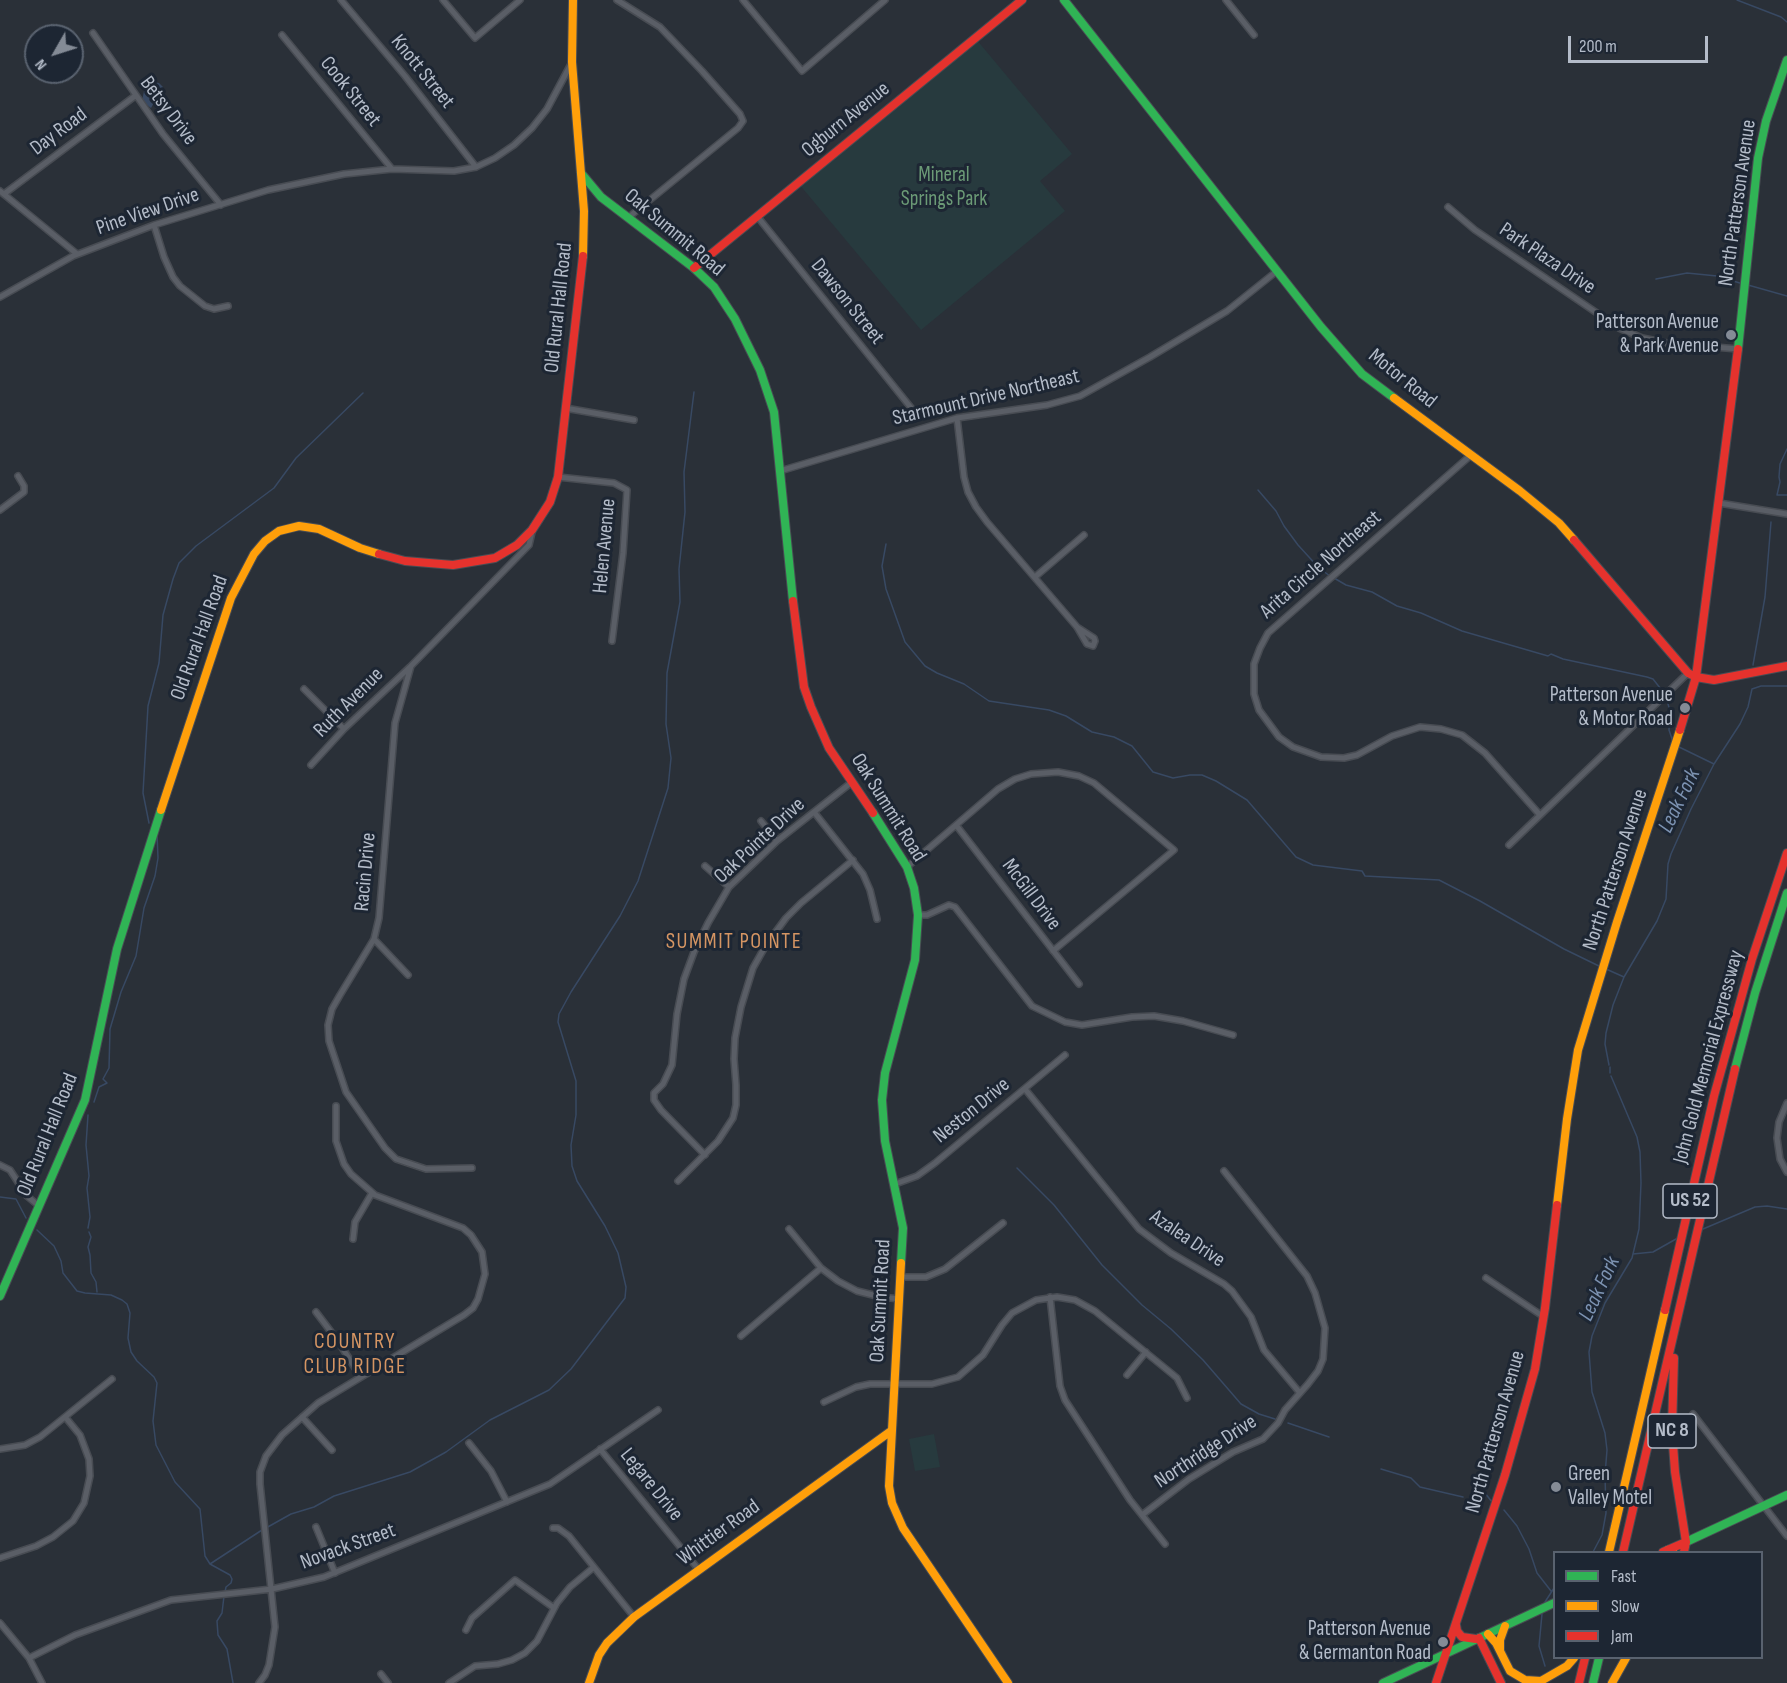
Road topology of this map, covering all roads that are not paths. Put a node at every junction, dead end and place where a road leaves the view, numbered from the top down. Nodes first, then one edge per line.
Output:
1 (341, 0) edge
2 (443, 0) edge
3 (520, 0) edge
4 (573, 0) edge
5 (617, 0) edge
6 (743, 0) edge
7 (885, 0) edge
8 (1022, 0) edge
9 (1064, 0) edge
10 (1226, 0) edge
11 (93, 33) dead end
12 (282, 35) dead end
13 (1254, 35) dead end
14 (1787, 60) edge
15 (572, 62) junction
16 (135, 96) junction
17 (476, 167) junction
18 (392, 169) junction
19 (581, 173) junction
20 (2, 192) edge
21 (221, 205) junction
22 (1448, 207) dead end
23 (757, 216) junction
24 (629, 217) junction
25 (154, 225) junction
26 (77, 254) junction
27 (694, 268) junction
28 (1277, 271) junction
29 (0, 297) edge
30 (228, 306) dead end
31 (1738, 349) junction
32 (565, 408) junction
33 (912, 409) dead end
34 (957, 418) junction
35 (634, 420) dead end
36 (1471, 456) junction
37 (780, 471) junction
38 (18, 476) dead end
39 (558, 477) junction
40 (1719, 503) junction
41 (0, 510) edge
42 (1787, 514) edge
43 (532, 530) junction
44 (1084, 535) dead end
45 (1035, 577) junction
46 (1077, 627) dead end
47 (612, 641) dead end
48 (411, 666) junction
49 (1787, 666) edge
50 (1688, 673) junction
51 (1696, 677) junction
52 (304, 689) dead end
53 (344, 729) junction
54 (311, 765) dead end
55 (852, 782) junction
56 (814, 812) junction
57 (1540, 815) junction
58 (761, 821) dead end
59 (956, 825) junction
60 (777, 842) junction
61 (1509, 844) dead end
62 (1787, 853) edge
63 (853, 860) junction
64 (705, 866) dead end
65 (907, 867) junction
66 (729, 887) junction
67 (1787, 893) edge
68 (918, 915) junction
69 (877, 919) dead end
70 (374, 939) junction
71 (1053, 951) junction
72 (408, 975) dead end
73 (1079, 984) dead end
74 (1233, 1035) dead end
75 (1065, 1055) dead end
76 (1025, 1089) junction
77 (1787, 1103) edge
78 (336, 1106) dead end
79 (705, 1155) junction
80 (0, 1165) edge
81 (472, 1168) dead end
82 (1224, 1171) dead end
83 (1787, 1172) edge
84 (678, 1181) dead end
85 (896, 1184) junction
86 (372, 1193) junction
87 (39, 1206) junction
88 (1002, 1223) dead end
89 (789, 1229) dead end
90 (352, 1239) dead end
91 (821, 1268) junction
92 (902, 1276) junction
93 (1486, 1278) dead end
94 (0, 1296) edge
95 (1050, 1297) junction
96 (900, 1299) junction
97 (316, 1312) dead end
98 (1544, 1317) junction
99 (1677, 1318) junction
100 (741, 1336) dead end
101 (1146, 1352) junction
102 (1127, 1375) dead end
103 (360, 1376) junction
104 (112, 1379) dead end
105 (894, 1384) junction
106 (1300, 1393) junction
107 (1187, 1398) dead end
108 (824, 1402) dead end
109 (658, 1410) dead end
110 (1693, 1414) dead end
111 (302, 1417) junction
112 (66, 1418) junction
113 (891, 1431) junction
114 (469, 1443) dead end
115 (0, 1449) edge
116 (600, 1449) junction
117 (332, 1450) dead end
118 (1787, 1495) edge
119 (507, 1502) junction
120 (1763, 1507) junction
121 (1142, 1515) junction
122 (316, 1527) dead end
123 (553, 1528) dead end
124 (1787, 1536) edge
125 (1686, 1542) junction
126 (1165, 1544) dead end
127 (1609, 1551) edge
128 (1623, 1551) edge
129 (1670, 1551) edge
130 (1684, 1551) edge
131 (0, 1557) edge
132 (594, 1567) junction
133 (699, 1570) junction
134 (335, 1573) junction
135 (272, 1589) junction
136 (1553, 1603) edge
137 (554, 1608) junction
138 (634, 1617) junction
139 (0, 1623) edge
140 (1456, 1624) junction
141 (1505, 1626) junction
142 (466, 1630) dead end
143 (1488, 1634) junction
144 (1478, 1638) junction
145 (1500, 1650) junction
146 (1446, 1654) junction
147 (29, 1658) junction
148 (1573, 1659) edge
149 (1585, 1659) edge
150 (1599, 1659) edge
151 (1625, 1659) edge
152 (381, 1674) dead end
153 (42, 1683) edge
154 (259, 1683) edge
155 (388, 1683) edge
156 (449, 1683) edge
157 (589, 1683) edge
158 (1008, 1683) edge
159 (1383, 1683) edge
160 (1436, 1683) edge
161 (1501, 1683) edge
162 (1579, 1683) edge
163 (1593, 1683) edge
164 (1612, 1683) edge

1 - 17 street, Knott Street
2 - 3 street
4 - 15 main road, Old Rural Hall Road
5 - 24 street
6 - 7 street
8 - 23 main road, Ogburn Avenue
9 - 28 main road, Motor Road
10 - 13 street
11 - 16 street, Betsy Drive
12 - 18 street, Cook Street
14 - 31 main road, North Patterson Avenue
15 - 17 street
15 - 19 main road, Old Rural Hall Road
16 - 20 street, Day Road
16 - 21 street, Betsy Drive
17 - 18 street, Pine View Drive
18 - 21 street, Pine View Drive
19 - 24 main road, Oak Summit Road
19 - 32 main road, Old Rural Hall Road
20 - 26 street
21 - 25 street, Pine View Drive
22 - 31 street, Park Plaza Drive
23 - 27 main road, Ogburn Avenue
23 - 33 street, Dawson Street
24 - 27 main road, Oak Summit Road
25 - 26 street, Pine View Drive
25 - 30 street
26 - 29 street, Pine View Drive
27 - 37 main road, Oak Summit Road
28 - 34 street, Starmount Drive Northeast
28 - 36 main road, Motor Road
31 - 40 main road, North Patterson Avenue
32 - 35 street
32 - 39 main road, Old Rural Hall Road
34 - 37 street, Starmount Drive Northeast
34 - 45 street
36 - 50 main road, Motor Road
36 - 57 street, Arita Circle Northeast
37 - 55 main road, Oak Summit Road
38 - 41 street
39 - 43 main road, Old Rural Hall Road
39 - 47 street, Helen Avenue
40 - 42 street
40 - 51 main road, North Patterson Avenue
43 - 48 street, Racin Drive
43 - 87 main road, Old Rural Hall Road
44 - 45 street
45 - 46 street
48 - 53 street, Ruth Avenue
48 - 70 street, Racin Drive
49 - 51 main road, Motor Road
50 - 51 main road, Motor Road
50 - 57 street
51 - 98 main road, North Patterson Avenue
52 - 53 street
53 - 54 street, Ruth Avenue
55 - 56 street, Oak Pointe Drive
55 - 65 main road, Oak Summit Road
56 - 60 street, Oak Pointe Drive
56 - 63 street
57 - 61 street
58 - 60 street
59 - 65 street
59 - 71 street, McGill Drive
59 - 71 street
60 - 66 street, Oak Pointe Drive
62 - 127 main road, John Gold Memorial Expressway / US 52
63 - 69 street
63 - 79 street
64 - 66 street
65 - 68 main road, Oak Summit Road
66 - 79 street, Oak Pointe Drive
67 - 99 main road, John Gold Memorial Expressway / US 52
68 - 74 street
68 - 85 main road, Oak Summit Road
70 - 72 street
70 - 81 street, Racin Drive
71 - 73 street, McGill Drive
75 - 76 street, Neston Drive
76 - 85 street, Neston Drive
76 - 106 street, Azalea Drive
77 - 83 street
78 - 86 street
79 - 84 street
80 - 87 street
82 - 106 street, Northridge Drive
85 - 92 main road, Oak Summit Road
86 - 90 street
86 - 103 street
87 - 94 main road, Old Rural Hall Road
88 - 92 street
89 - 91 street
91 - 96 street
91 - 100 street
92 - 96 main road, Oak Summit Road
93 - 98 street
95 - 101 street
95 - 105 street
95 - 121 street
96 - 105 main road, Oak Summit Road
97 - 103 street
98 - 140 main road, North Patterson Avenue
99 - 125 main road, NC 8
99 - 128 main road, John Gold Memorial Expressway / US 52
101 - 102 street
101 - 107 street
103 - 111 street
104 - 112 street
105 - 108 street
105 - 113 main road, Oak Summit Road
106 - 121 street, Northridge Drive
109 - 116 street, Novack Street
110 - 120 street
111 - 117 street
111 - 135 street
112 - 115 street
112 - 131 street
113 - 133 main road, Whittier Road
113 - 158 main road, Oak Summit Road
114 - 119 street
116 - 119 street, Novack Street
116 - 133 street, Legare Drive
118 - 120 main road
119 - 134 street, Novack Street
120 - 124 street
120 - 125 main road
121 - 126 street
122 - 134 street
123 - 132 street
125 - 129 main road
125 - 130 main road
132 - 137 street
132 - 138 street
133 - 138 main road, Whittier Road
134 - 135 street, Novack Street
135 - 147 street, Novack Street
135 - 154 street
136 - 141 main road
137 - 142 street
137 - 156 street
138 - 157 main road, Whittier Road
139 - 147 street
140 - 144 main road
140 - 146 main road, North Patterson Avenue
141 - 143 main road
141 - 145 main road
143 - 144 main road
143 - 145 main road
144 - 146 main road
144 - 161 main road
145 - 148 main road
146 - 159 main road
146 - 160 main road, North Patterson Avenue
147 - 153 street
149 - 162 main road
150 - 163 main road
151 - 164 main road
152 - 155 street

